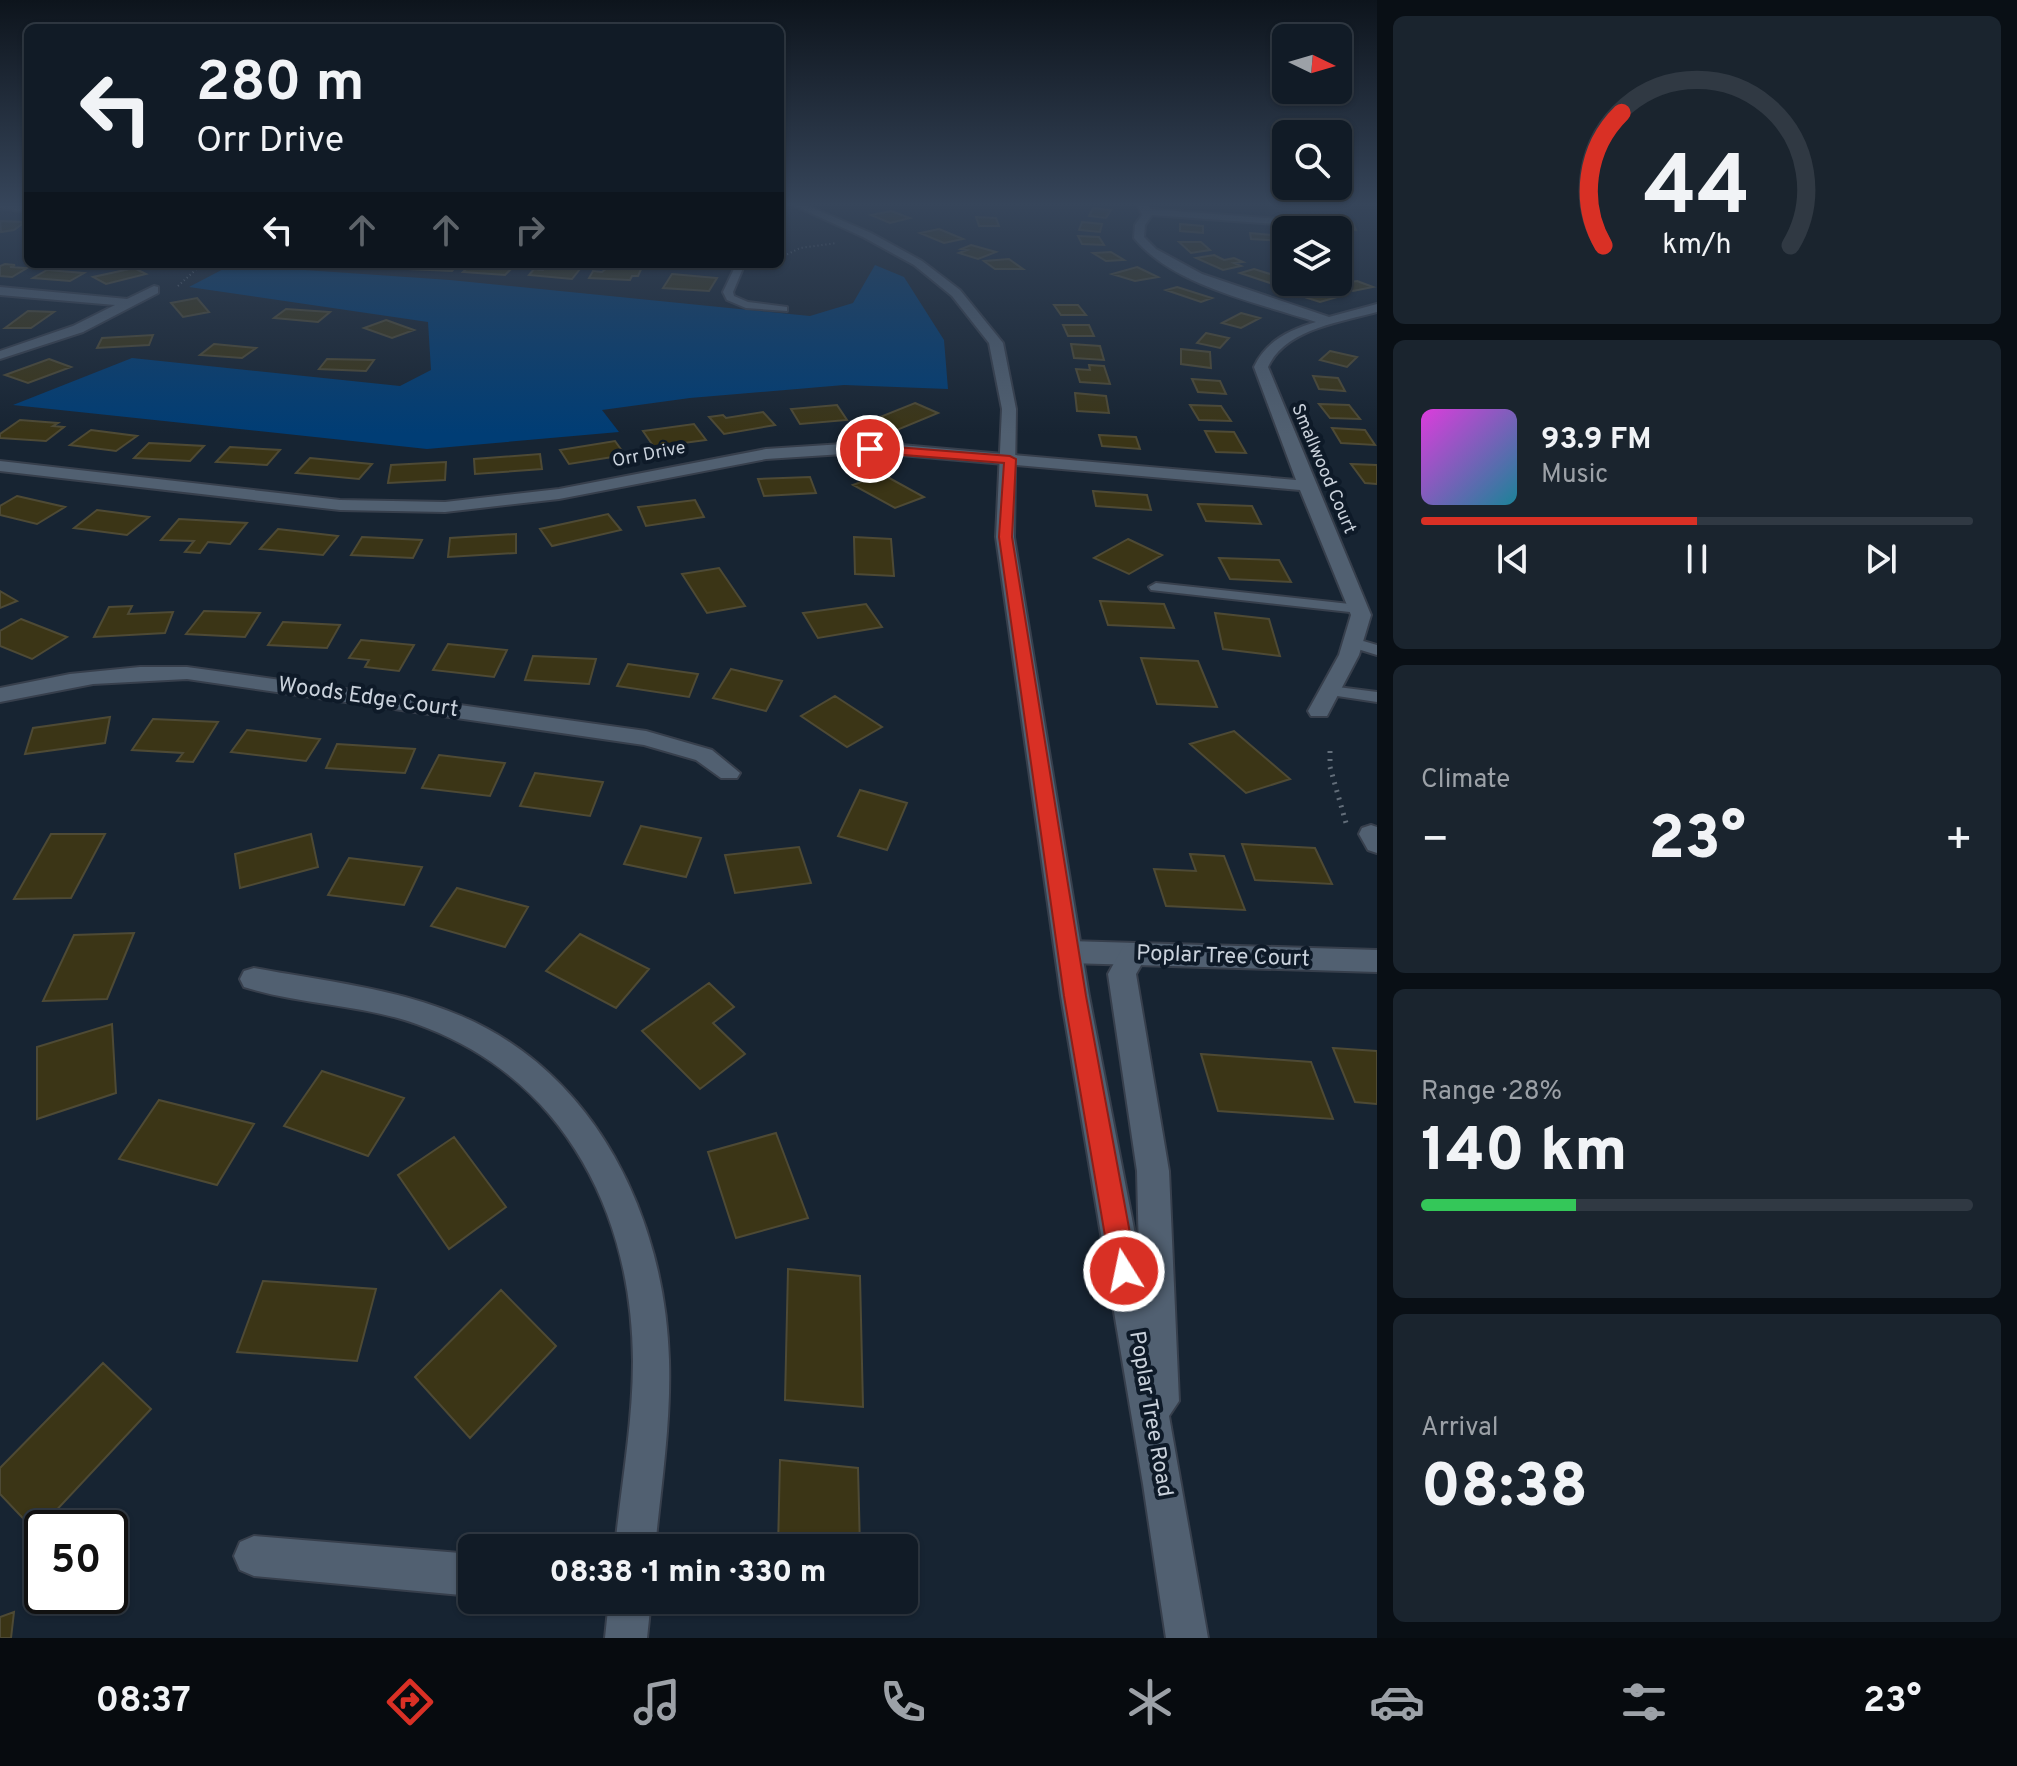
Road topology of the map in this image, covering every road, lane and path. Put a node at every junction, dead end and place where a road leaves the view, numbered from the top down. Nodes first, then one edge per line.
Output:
1 (183, 281) edge
2 (734, 281) edge
3 (941, 281) edge
4 (1213, 281) edge
5 (178, 286) dead end
6 (154, 290) dead end
7 (0, 291) edge
8 (130, 303) junction
9 (1377, 308) edge
10 (784, 309) dead end
11 (1330, 322) junction
12 (0, 355) edge
13 (1010, 459) junction
14 (0, 466) edge
15 (1307, 486) junction
16 (1156, 587) dead end
17 (1359, 609) junction
18 (1353, 643) junction
19 (1377, 650) edge
20 (1330, 691) junction
21 (0, 695) edge
22 (1377, 697) edge
23 (1319, 711) dead end
24 (1330, 751) dead end
25 (729, 773) dead end
26 (1346, 823) dead end
27 (1069, 952) junction
28 (1133, 955) junction
29 (1377, 961) edge
30 (254, 979) dead end
31 (1163, 1484) junction
32 (636, 1534) edge
33 (254, 1556) dead end
34 (458, 1574) edge
35 (629, 1614) edge
36 (626, 1638) edge
37 (1187, 1638) edge

1 - 5 path
2 - 10 lane
3 - 13 street, Poplar Tree Road
4 - 11 street
6 - 8 street
7 - 8 street
8 - 12 street
9 - 11 street, Smallwood Court
11 - 15 street, Smallwood Court
13 - 14 street, Orr Drive
13 - 15 street, Orr Drive
13 - 27 street, Poplar Tree Road
15 - 17 street, Smallwood Court
16 - 17 lane
17 - 18 street
18 - 19 lane
18 - 20 street
20 - 22 lane
20 - 23 street
21 - 25 street, Woods Edge Court
24 - 26 path
27 - 28 street, Poplar Tree Court
27 - 31 street, Poplar Tree Road
28 - 29 street, Poplar Tree Court
28 - 31 street
30 - 32 street
31 - 37 street, Poplar Tree Road
33 - 34 street
35 - 36 street

